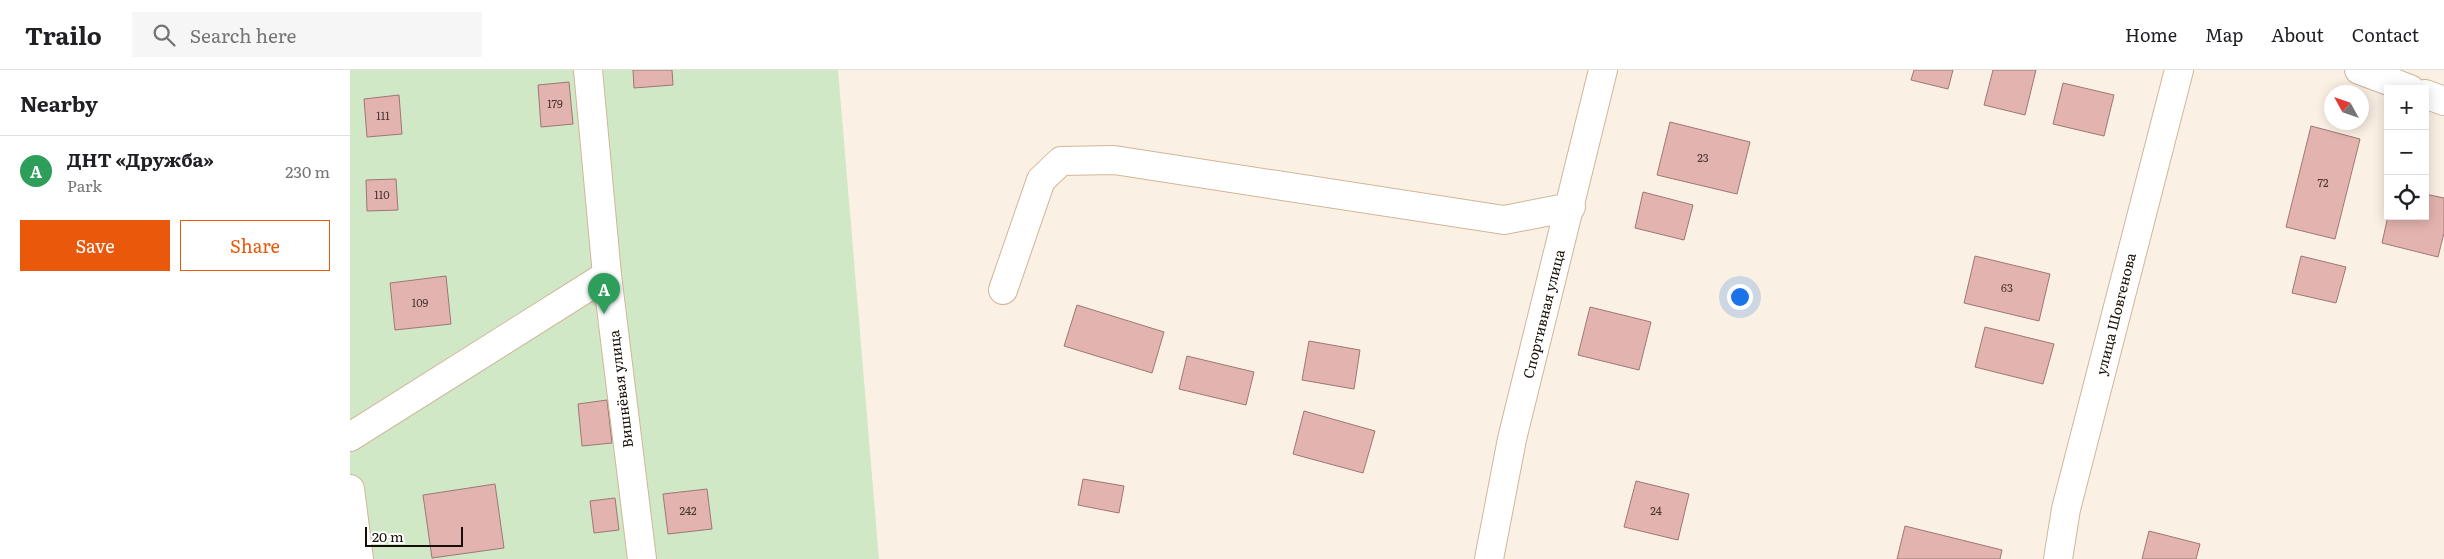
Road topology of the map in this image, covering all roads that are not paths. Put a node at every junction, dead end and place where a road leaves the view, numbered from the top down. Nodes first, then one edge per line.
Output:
1 (588, 70) edge
2 (1603, 70) edge
3 (2179, 70) edge
4 (2359, 70) edge
5 (2399, 85) edge
6 (2429, 95) edge
7 (2444, 101) edge
8 (1571, 207) junction
9 (607, 275) junction
10 (1003, 290) dead end
11 (350, 437) edge
12 (350, 489) edge
13 (358, 559) edge
14 (642, 559) edge
15 (1489, 559) edge
16 (2058, 559) edge

1 - 9 street, Вишнёвая улица
2 - 8 street, Спортивная улица
3 - 16 street, улица Шовгенова
4 - 5 street
6 - 7 street
8 - 10 street
8 - 15 street, Спортивная улица
9 - 11 street
9 - 14 street, Вишнёвая улица
12 - 13 street

